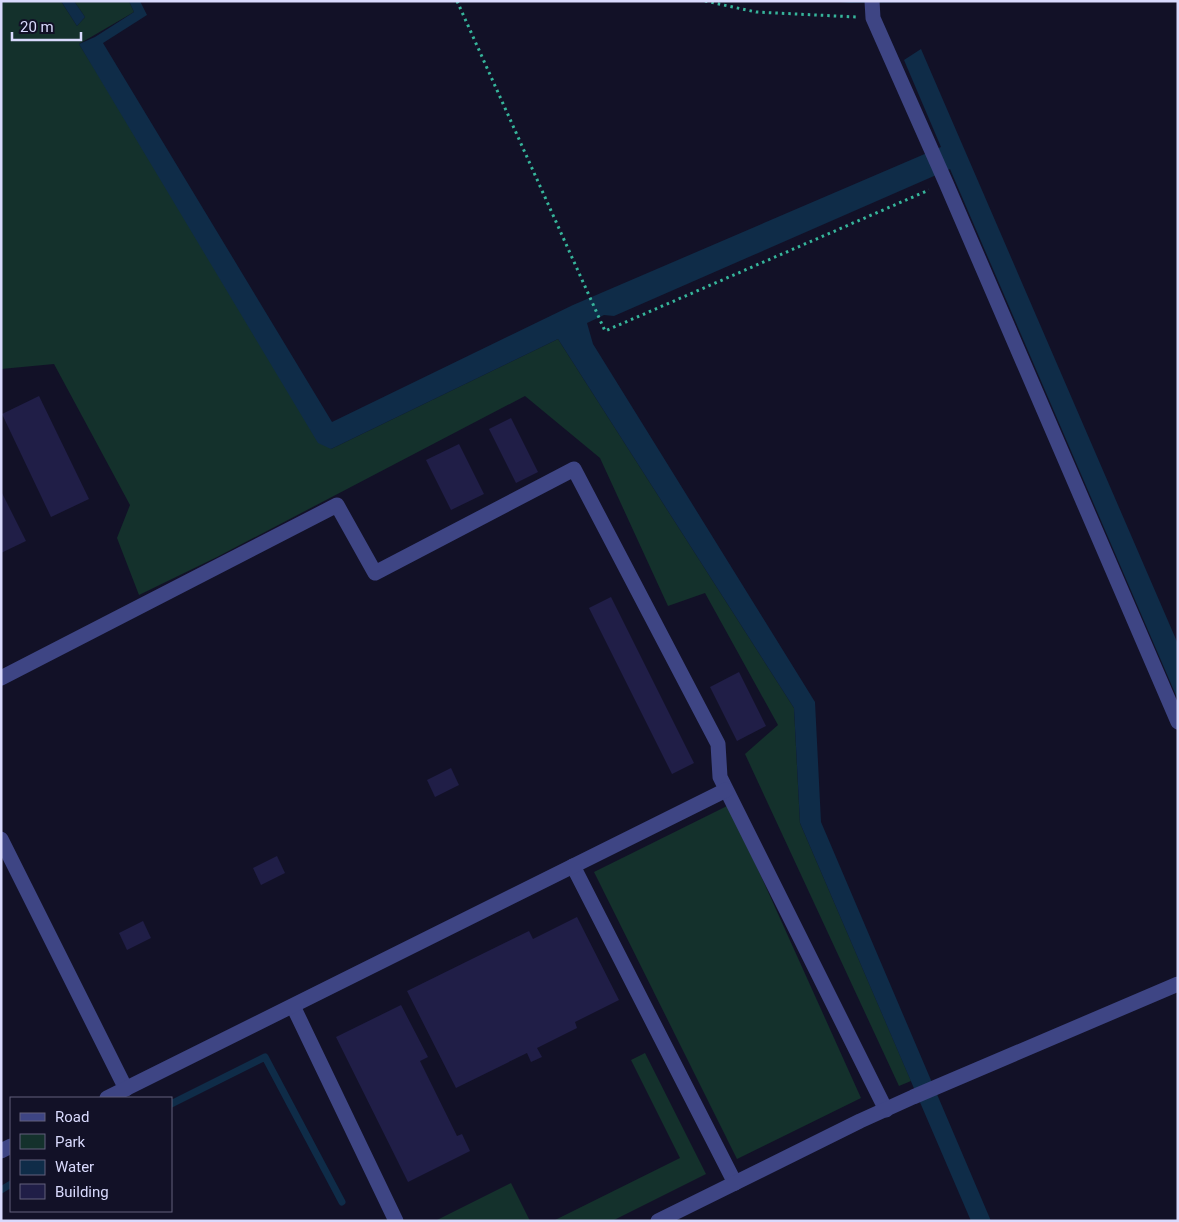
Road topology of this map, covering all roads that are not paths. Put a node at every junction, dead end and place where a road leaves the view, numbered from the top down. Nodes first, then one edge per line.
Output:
1 (872, 1) edge
2 (1, 678) edge
3 (1178, 722) edge
4 (726, 790) junction
5 (1, 839) edge
6 (573, 866) junction
7 (1178, 984) edge
8 (293, 1006) junction
9 (126, 1089) junction
10 (109, 1097) edge
11 (886, 1110) junction
12 (734, 1183) junction
13 (396, 1221) edge
14 (658, 1221) edge

1 - 3 street
2 - 4 street
4 - 6 street
4 - 11 street
5 - 9 street
6 - 8 street
6 - 12 street
7 - 11 street
8 - 9 street
8 - 13 street
9 - 10 street
11 - 12 street
12 - 14 street

